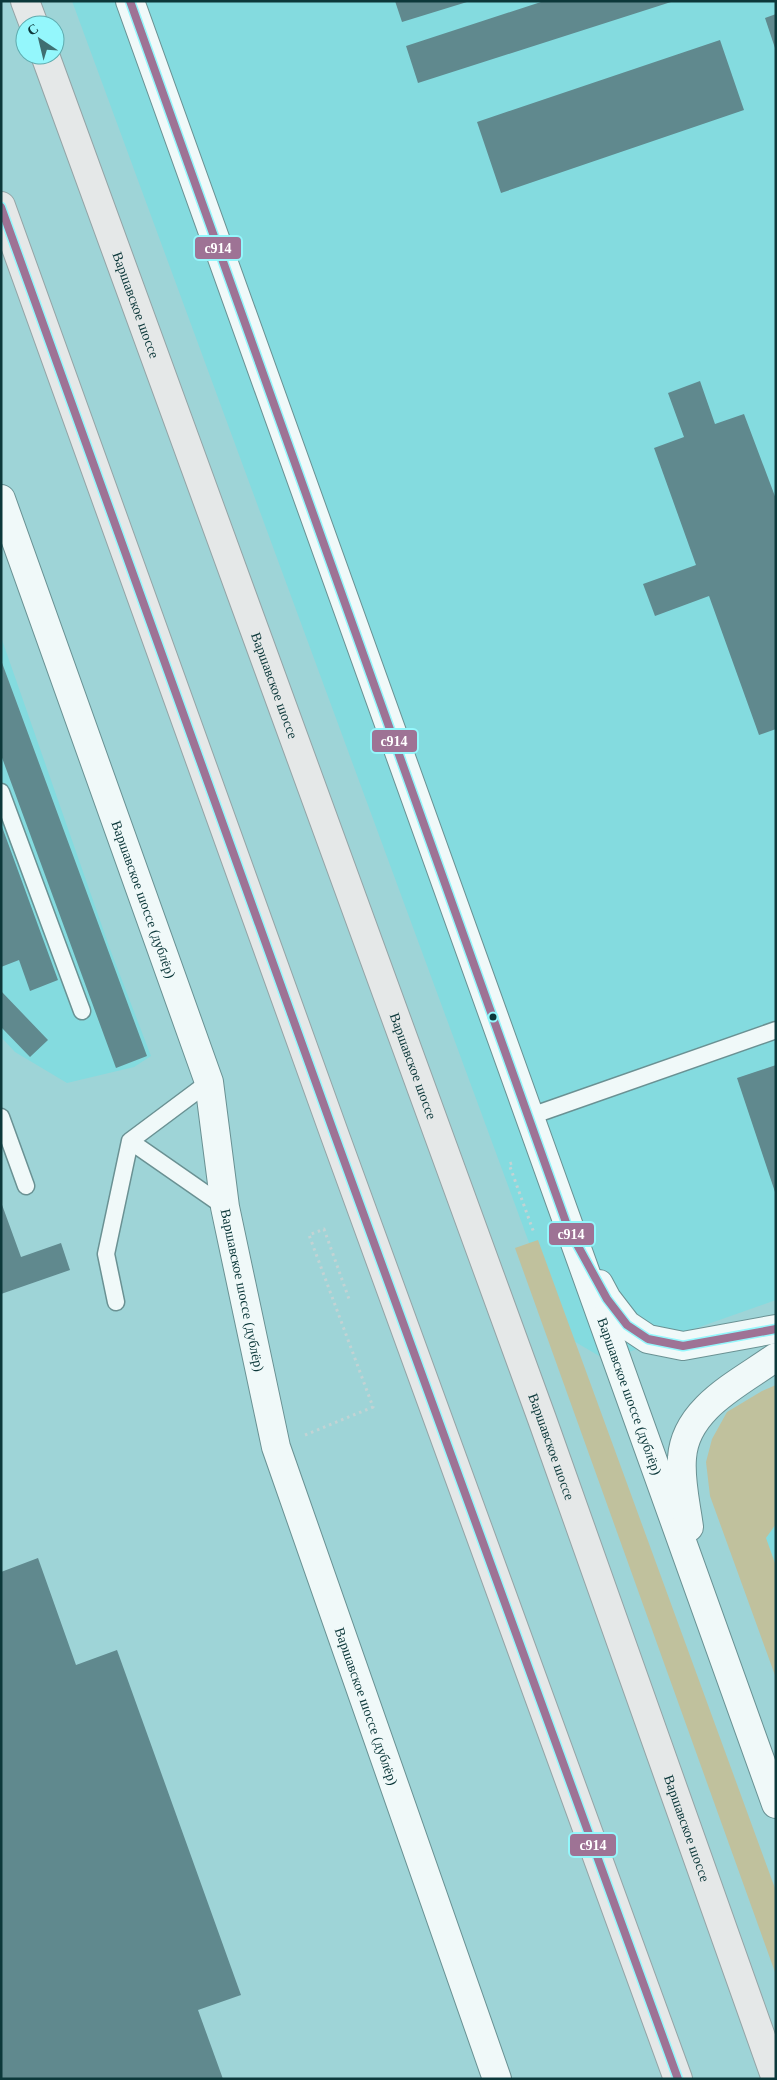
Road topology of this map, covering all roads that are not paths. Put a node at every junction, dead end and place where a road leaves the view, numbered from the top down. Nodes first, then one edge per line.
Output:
1 (25, 1) edge
2 (130, 1) edge
3 (30, 15) edge
4 (49, 65) edge
5 (1, 206) edge
6 (1, 499) edge
7 (1, 792) edge
8 (82, 1011) dead end
9 (776, 1030) edge
10 (209, 1082) junction
11 (1, 1117) edge
12 (528, 1117) junction
13 (130, 1141) junction
14 (26, 1186) dead end
15 (225, 1208) junction
16 (568, 1228) junction
17 (116, 1302) dead end
18 (776, 1328) edge
19 (776, 1357) edge
20 (698, 1588) junction
21 (776, 1804) edge
22 (497, 2079) edge
23 (678, 2079) edge
24 (776, 2079) edge

1 - 3 main road
2 - 12 main road, Варшавское шоссе (дублёр)
4 - 24 main road, Варшавское шоссе
5 - 23 main road
6 - 10 main road, Варшавское шоссе (дублёр)
7 - 8 lane
9 - 12 lane
10 - 13 lane
10 - 15 main road, Варшавское шоссе (дублёр)
11 - 14 lane
12 - 16 main road, Варшавское шоссе (дублёр)
13 - 15 lane
13 - 17 lane
15 - 22 main road, Варшавское шоссе (дублёр)
16 - 18 main road
16 - 20 main road, Варшавское шоссе (дублёр)
19 - 20 main road
20 - 21 main road, Варшавское шоссе (дублёр)

